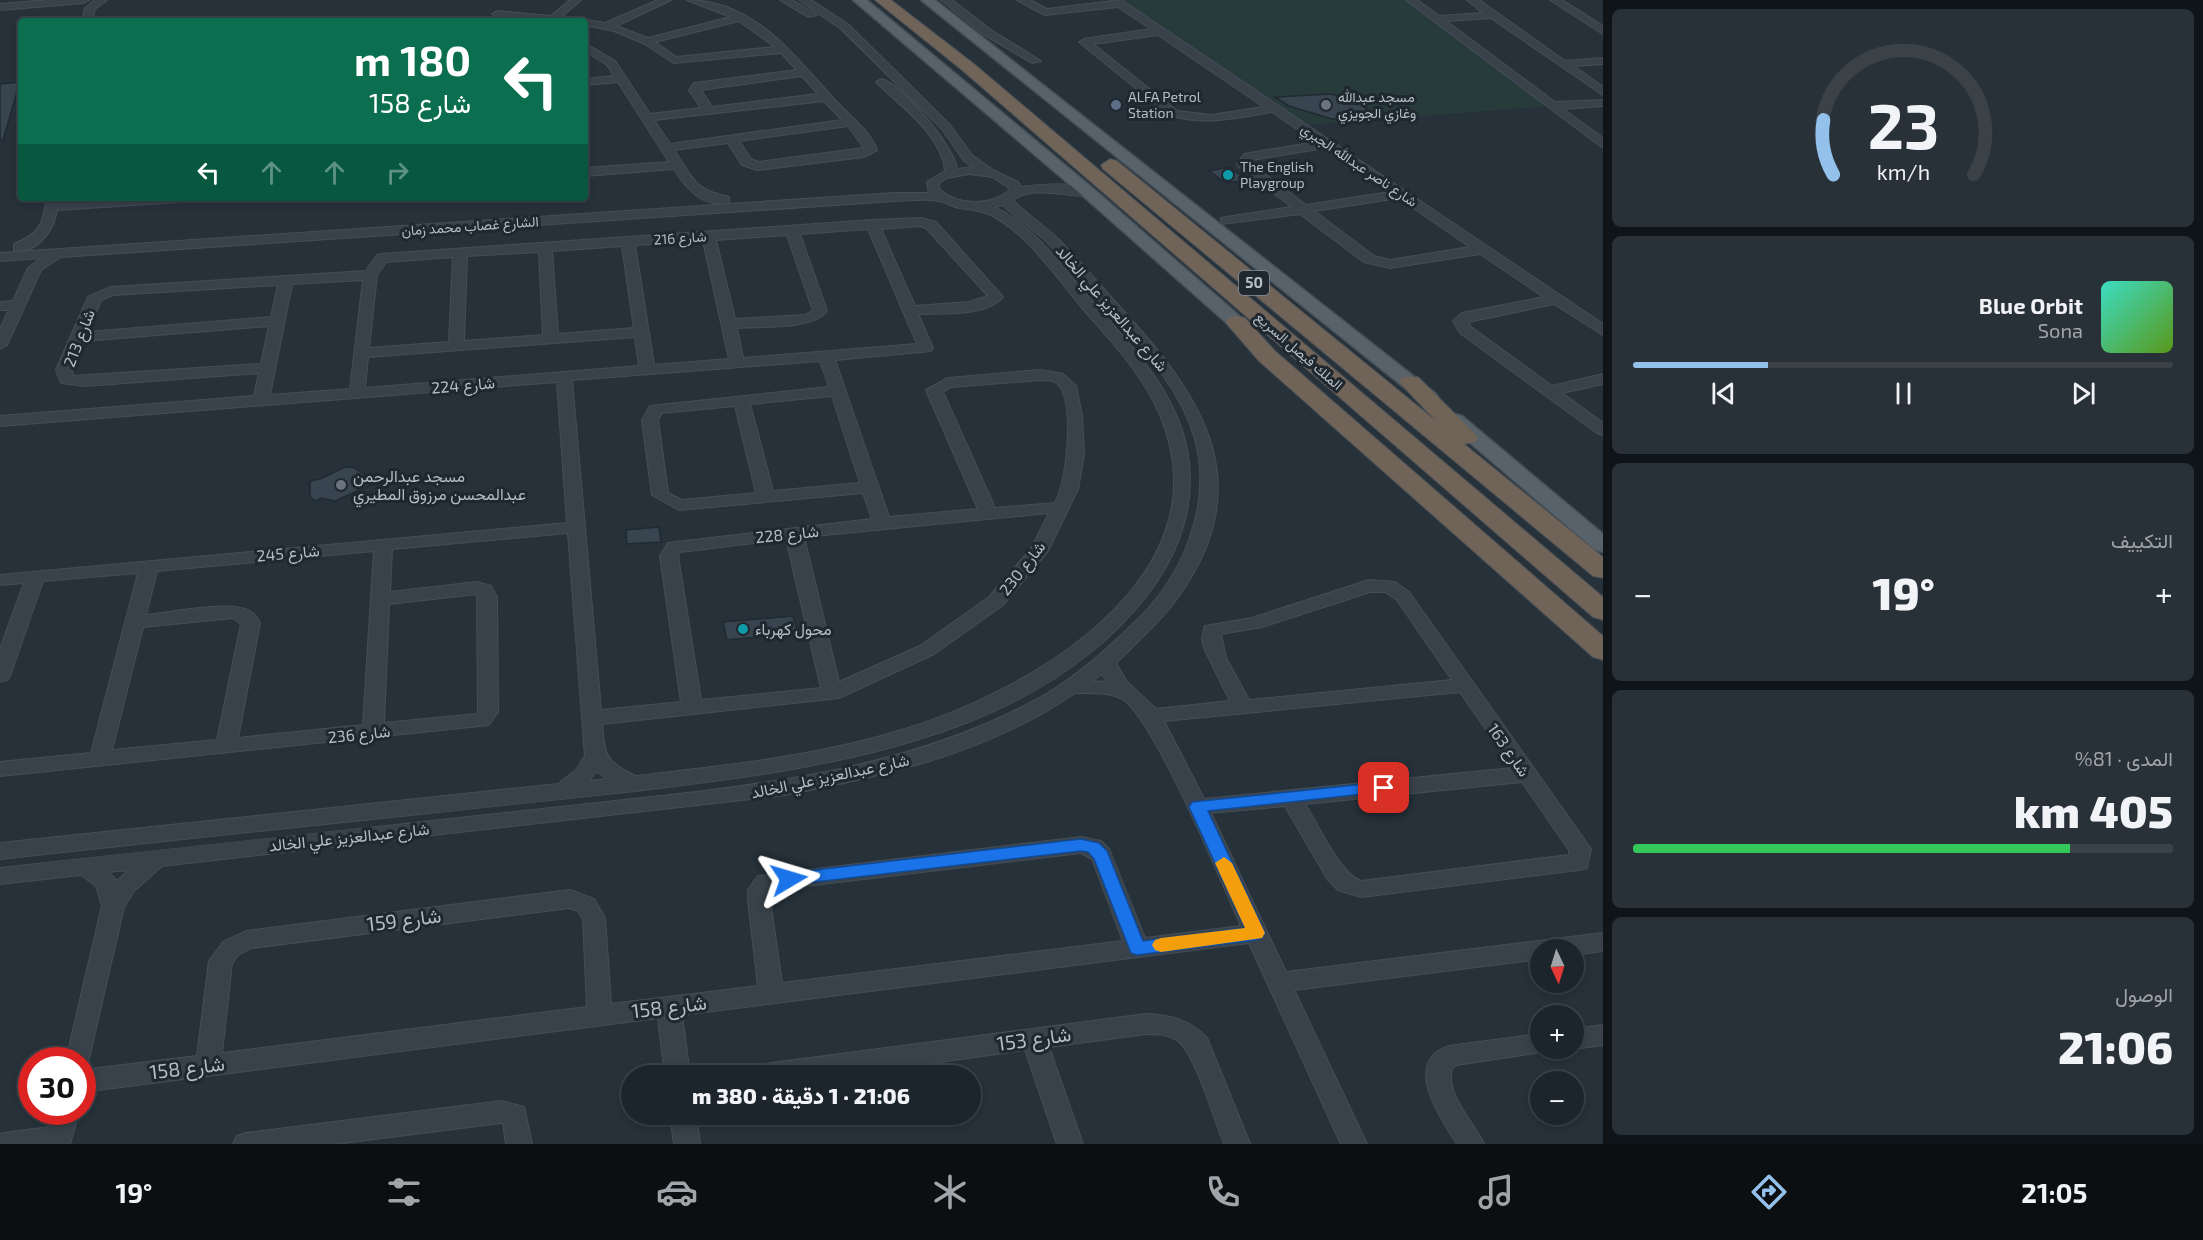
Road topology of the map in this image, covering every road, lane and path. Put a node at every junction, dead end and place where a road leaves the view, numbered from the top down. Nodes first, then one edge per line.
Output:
1 (27, 0) edge
2 (102, 0) edge
3 (503, 0) edge
4 (576, 0) edge
5 (666, 0) edge
6 (692, 0) edge
7 (785, 0) edge
8 (804, 0) edge
9 (859, 0) edge
10 (903, 0) edge
11 (927, 0) edge
12 (946, 0) edge
13 (1022, 0) edge
14 (1411, 0) edge
15 (1472, 0) edge
16 (1555, 0) edge
17 (76, 1) edge
18 (0, 2) edge
19 (1117, 2) edge
20 (87, 4) edge
21 (0, 7) edge
22 (880, 7) edge
23 (1493, 15) junction
24 (742, 17) junction
25 (495, 18) edge
26 (554, 18) joint
27 (1436, 19) junction
28 (588, 23) edge
29 (607, 26) junction
30 (1600, 27) edge
31 (1161, 31) junction
32 (629, 33) junction
33 (647, 41) junction
34 (594, 44) edge
35 (785, 49) junction
36 (1036, 61) dead end
37 (1603, 61) edge
38 (1563, 64) junction
39 (872, 66) junction
40 (806, 72) junction
41 (620, 79) junction
42 (588, 82) edge
43 (1603, 92) edge
44 (826, 96) junction
45 (1603, 103) edge
46 (1553, 106) junction
47 (1275, 108) junction
48 (708, 110) junction
49 (645, 118) junction
50 (850, 122) junction
51 (731, 138) junction
52 (1329, 144) junction
53 (1603, 144) edge
54 (665, 148) junction
55 (1053, 163) junction
56 (676, 165) junction
57 (588, 172) edge
58 (951, 172) junction
59 (988, 172) junction
60 (1008, 179) junction
61 (933, 182) junction
62 (693, 189) junction
63 (1089, 193) junction
64 (1403, 194) junction
65 (1010, 196) junction
66 (940, 197) junction
67 (724, 200) junction
68 (90, 201) edge
69 (52, 202) edge
70 (677, 203) junction
71 (969, 205) junction
72 (1303, 210) junction
73 (1226, 222) dead end
74 (872, 224) junction
75 (387, 226) junction
76 (47, 230) junction
77 (792, 231) junction
78 (709, 236) junction
79 (628, 242) junction
80 (545, 247) junction
81 (66, 248) junction
82 (1483, 249) junction
83 (7, 252) edge
84 (460, 253) junction
85 (35, 268) junction
86 (370, 275) junction
87 (286, 280) junction
88 (1557, 299) junction
89 (18, 305) junction
90 (0, 306) edge
91 (909, 310) junction
92 (277, 321) junction
93 (1237, 323) junction
94 (730, 324) junction
95 (1603, 331) edge
96 (640, 332) junction
97 (77, 337) junction
98 (551, 339) junction
99 (0, 345) edge
100 (456, 346) junction
101 (362, 354) junction
102 (826, 355) junction
103 (736, 363) junction
104 (269, 368) junction
105 (647, 370) junction
106 (564, 376) junction
107 (1603, 379) edge
108 (1410, 382) joint
109 (837, 391) junction
110 (1548, 391) junction
111 (357, 393) junction
112 (261, 400) junction
113 (741, 400) junction
114 (0, 421) edge
115 (1603, 430) edge
116 (870, 487) junction
117 (766, 497) junction
118 (1062, 507) junction
119 (989, 514) junction
120 (1493, 518) junction
121 (882, 523) junction
122 (576, 527) junction
123 (794, 534) junction
124 (383, 544) junction
125 (1598, 558) edge
126 (149, 566) junction
127 (36, 576) junction
128 (0, 579) edge
129 (380, 599) junction
130 (1603, 611) edge
131 (134, 622) junction
132 (8, 629) edge
133 (1603, 651) edge
134 (1105, 662) junction
135 (0, 676) edge
136 (1464, 685) junction
137 (1072, 686) junction
138 (832, 693) junction
139 (1126, 693) junction
140 (692, 707) junction
141 (1244, 708) junction
142 (1151, 716) junction
143 (591, 718) junction
144 (373, 732) junction
145 (226, 747) junction
146 (595, 756) junction
147 (100, 759) junction
148 (0, 769) edge
149 (1526, 774) junction
150 (633, 784) junction
151 (564, 791) junction
152 (1290, 796) junction
153 (1197, 807) junction
154 (381, 810) junction
155 (351, 813) junction
156 (381, 834) junction
157 (348, 837) junction
158 (0, 851) edge
159 (158, 858) junction
160 (85, 866) junction
161 (0, 876) edge
162 (113, 906) junction
163 (1256, 933) junction
164 (1602, 945) edge
165 (1584, 947) edge
166 (1137, 948) junction
167 (1530, 951) edge
168 (1280, 982) junction
169 (771, 994) junction
170 (669, 1008) junction
171 (600, 1016) junction
172 (1603, 1035) edge
173 (1584, 1038) edge
174 (1034, 1039) junction
175 (1530, 1045) edge
176 (81, 1047) edge
177 (208, 1065) junction
178 (677, 1065) edge
179 (839, 1065) edge
180 (96, 1079) edge
181 (62, 1125) edge
182 (684, 1125) edge
183 (358, 1136) edge
184 (58, 1140) edge
185 (3, 1144) edge
186 (246, 1144) edge
187 (519, 1144) edge
188 (687, 1144) edge
189 (1071, 1144) edge
190 (1237, 1144) edge
191 (1354, 1144) edge
192 (1471, 1144) edge

1 - 18 street
2 - 20 street
3 - 25 street
4 - 26 street
5 - 29 street
6 - 24 street
7 - 39 street
8 - 39 street
9 - 22 main road, الملك فيصل السريع
10 - 125 highway, الملك فيصل السريع / 50
11 - 108 main road
12 - 36 street
13 - 19 street
14 - 27 street
15 - 23 street
16 - 30 street
17 - 20 street
17 - 21 street
19 - 31 street, شارع ناصر عبدالله الجبري
22 - 55 main road, الملك فيصل السريع
22 - 120 highway, الملك فيصل السريع / 50
23 - 27 street
23 - 38 street
24 - 33 street
24 - 35 street
25 - 26 street
27 - 46 street
28 - 29 street
29 - 32 street
31 - 47 street, شارع ناصر عبدالله الجبري
31 - 47 street
32 - 33 street
32 - 34 street
33 - 35 street
34 - 41 street
35 - 40 street
37 - 38 street
38 - 43 street
39 - 58 street
39 - 59 street
40 - 44 street
40 - 48 street
41 - 42 street
41 - 49 street
44 - 48 street
44 - 50 street
45 - 46 street
46 - 53 street
47 - 52 street, شارع ناصر عبدالله الجبري
48 - 49 street
49 - 54 street
50 - 51 street
50 - 51 street
51 - 54 street
52 - 64 street, شارع ناصر عبدالله الجبري
52 - 72 street
54 - 56 street
55 - 60 street
55 - 63 main road, الملك فيصل السريع
56 - 57 street
56 - 62 street
58 - 59 street
58 - 61 street, الشارع غصاب محمد زمان
59 - 60 street
60 - 65 street, شارع عبدالعزيز علي الخالد
61 - 66 street
61 - 67 street, الشارع غصاب محمد زمان
62 - 67 street
62 - 70 street
63 - 65 street
63 - 93 main road, الملك فيصل السريع
64 - 72 street
64 - 82 street, شارع ناصر عبدالله الجبري
65 - 71 street
65 - 134 street, شارع عبدالعزيز علي الخالد
66 - 71 street, الشارع غصاب محمد زمان
66 - 75 street, الشارع غصاب محمد زمان
67 - 70 street, الشارع غصاب محمد زمان
68 - 69 street
69 - 76 street
70 - 75 street, الشارع غصاب محمد زمان
71 - 150 street, شارع عبدالعزيز علي الخالد
72 - 73 street
72 - 82 street
74 - 77 street, شارع 216
74 - 91 street
74 - 91 street, شارع 216
75 - 81 street, الشارع غصاب محمد زمان
76 - 81 street
76 - 83 street
77 - 78 street, شارع 216
77 - 94 street
78 - 79 street, شارع 216
78 - 94 street
79 - 80 street, شارع 216
79 - 96 street
80 - 84 street, شارع 216
80 - 98 street
81 - 83 street, الشارع غصاب محمد زمان
81 - 85 street
82 - 88 street, شارع ناصر عبدالله الجبري
83 - 85 street
84 - 86 street, شارع 216
84 - 100 street
85 - 89 street
86 - 87 street, شارع 213
86 - 101 street
87 - 92 street
87 - 97 street, شارع 213
88 - 95 street, شارع ناصر عبدالله الجبري
88 - 110 street
89 - 90 street
89 - 99 street
91 - 102 street, شارع 224
92 - 97 street
92 - 104 street
93 - 120 highway
93 - 133 highway
94 - 103 street
96 - 98 street
96 - 105 street
97 - 104 street, شارع 213
98 - 100 street
100 - 101 street
101 - 111 street
102 - 103 street, شارع 224
102 - 109 street
103 - 105 street, شارع 224
104 - 112 street
105 - 106 street, شارع 224
106 - 111 street, شارع 224
106 - 122 street
107 - 110 street
108 - 125 highway
109 - 113 street
109 - 116 street
110 - 115 street
111 - 112 street, شارع 224
112 - 114 street, شارع 224
113 - 117 street
113 - 117 street
116 - 117 street
116 - 121 street
118 - 119 street, شارع 228
118 - 119 street, شارع 230
118 - 138 street, شارع 230
119 - 121 street, شارع 228
120 - 130 highway, الملك فيصل السريع / 50
121 - 123 street, شارع 228
122 - 124 street, شارع 245
122 - 143 street
123 - 138 street
123 - 140 street, شارع 228
124 - 126 street, شارع 245
124 - 129 street
126 - 127 street, شارع 245
126 - 131 street
127 - 128 street, شارع 245
127 - 132 street
129 - 144 street
129 - 144 street, شارع 236
131 - 145 street
131 - 147 street
132 - 135 street
134 - 137 street, شارع عبدالعزيز علي الخالد
134 - 139 street
136 - 141 street
136 - 141 street, شارع 163
136 - 149 street, شارع 163
137 - 139 street
137 - 156 street, شارع عبدالعزيز علي الخالد
138 - 140 street, شارع 230
139 - 142 street
140 - 143 street, شارع 230
141 - 142 street
142 - 153 street
143 - 146 street
144 - 145 street, شارع 236
145 - 147 street, شارع 236
146 - 150 street
146 - 151 street
147 - 148 street, شارع 236
149 - 152 street
149 - 152 street, شارع 163
150 - 151 street, شارع عبدالعزيز علي الخالد
151 - 154 street, شارع عبدالعزيز علي الخالد
152 - 153 street
153 - 163 street
154 - 155 street, شارع عبدالعزيز علي الخالد
154 - 156 street
155 - 157 street
155 - 158 street, شارع عبدالعزيز علي الخالد
156 - 157 street, شارع عبدالعزيز علي الخالد
157 - 159 street, شارع عبدالعزيز علي الخالد
159 - 160 street, شارع عبدالعزيز علي الخالد
159 - 162 street
160 - 161 street, شارع عبدالعزيز علي الخالد
160 - 162 street
162 - 176 street
163 - 166 street, شارع 158
163 - 168 street
164 - 165 street
166 - 169 street, شارع 158
166 - 169 street
167 - 168 street
168 - 191 street
169 - 170 street, شارع 158
170 - 171 street, شارع 158
170 - 178 street
171 - 177 street, شارع 158
171 - 177 street, شارع 159
172 - 173 street
174 - 179 street, شارع 153
174 - 189 street
174 - 190 street, شارع 153
175 - 192 street
177 - 180 street, شارع 158
181 - 184 street
182 - 188 street
183 - 186 street
183 - 187 street
184 - 185 street

